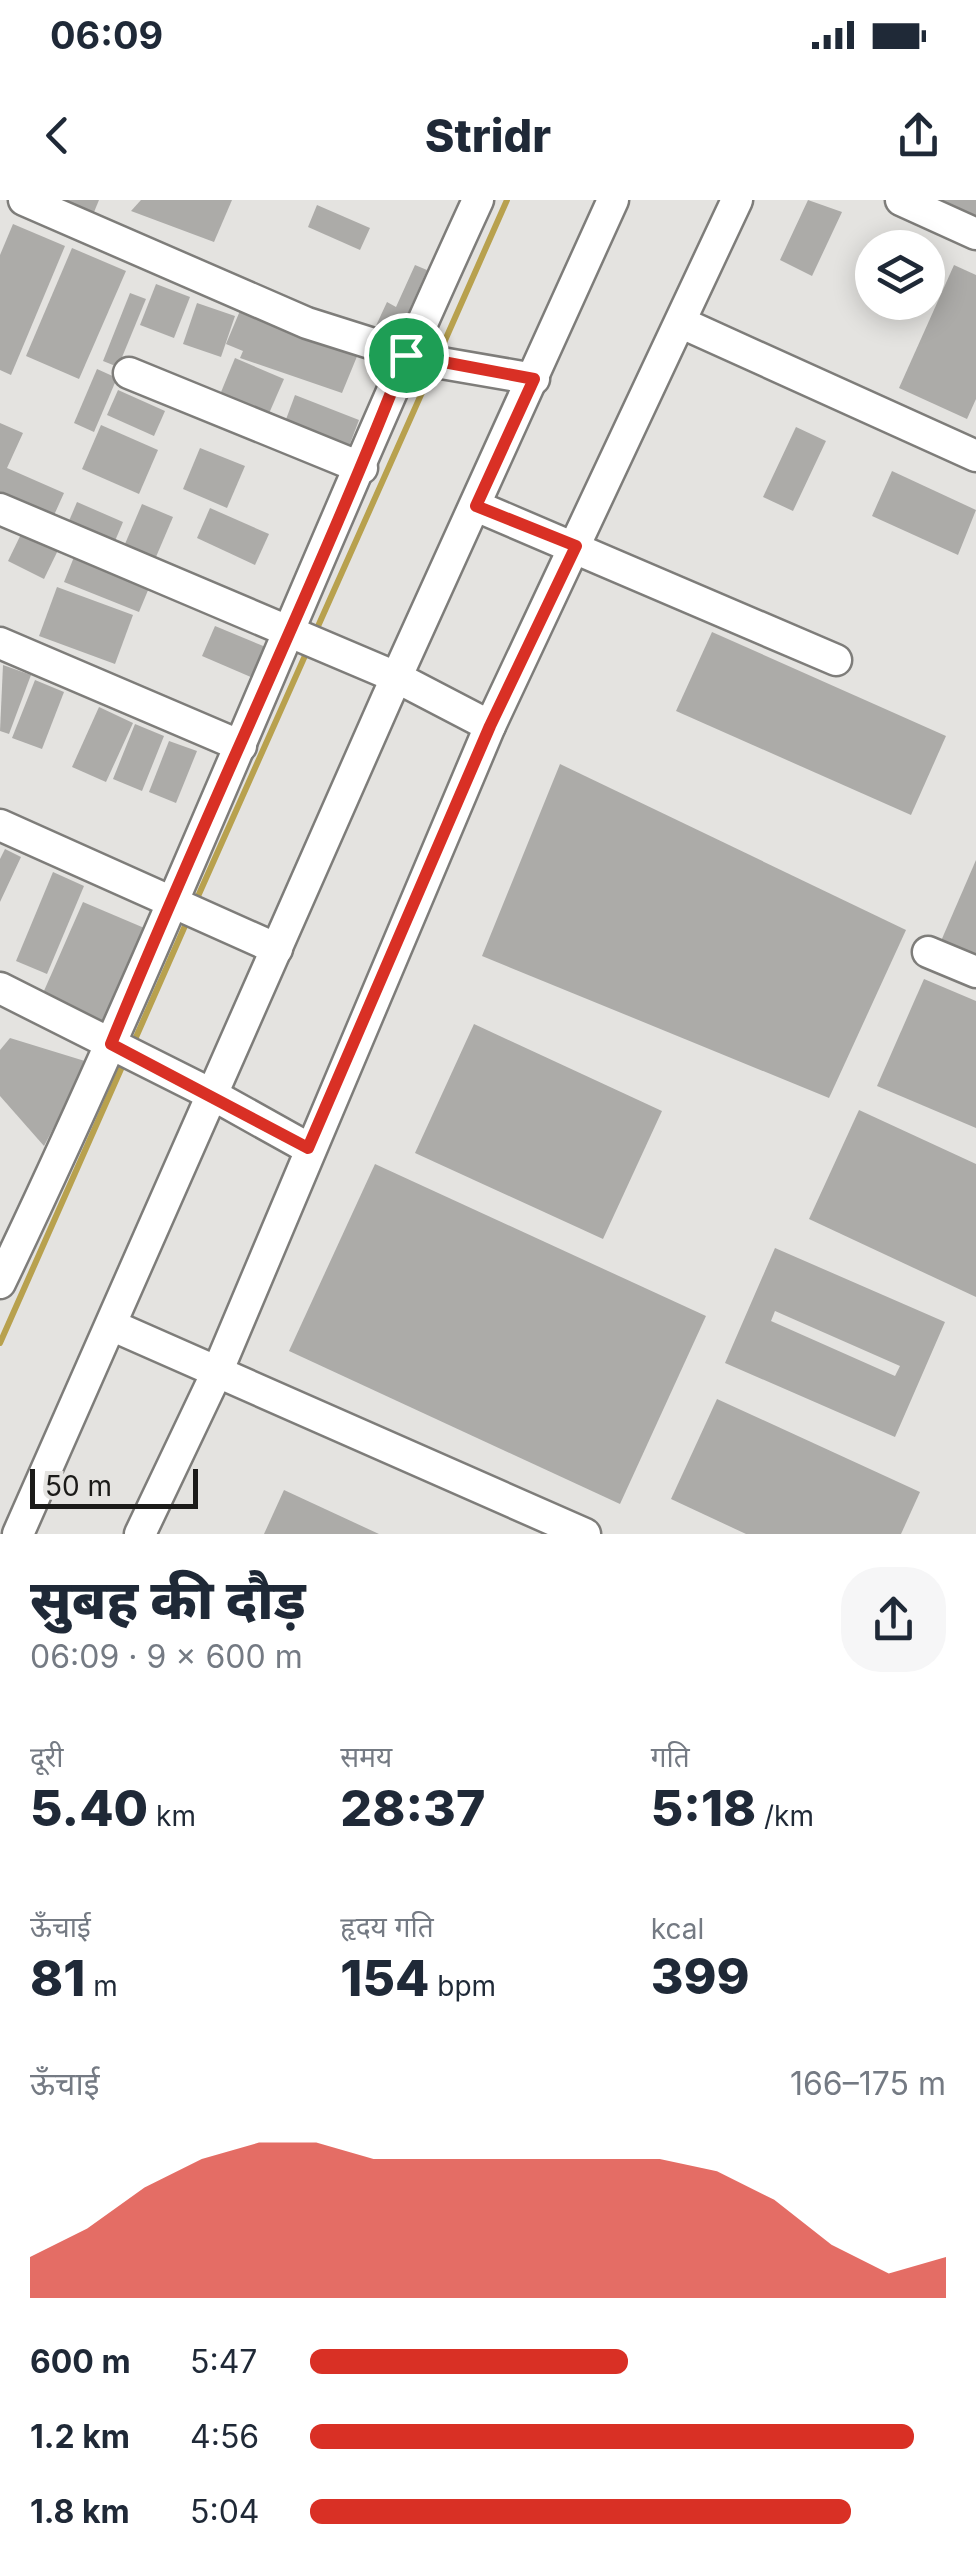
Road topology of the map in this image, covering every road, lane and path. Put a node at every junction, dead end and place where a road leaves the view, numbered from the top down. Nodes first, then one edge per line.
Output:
1 (24, 200) edge
2 (478, 200) edge
3 (614, 200) edge
4 (737, 200) edge
5 (901, 200) edge
6 (976, 234) edge
7 (682, 323) junction
8 (427, 360) junction
9 (129, 373) dead end
10 (534, 379) junction
11 (976, 456) edge
12 (362, 468) junction
13 (476, 506) junction
14 (0, 509) edge
15 (576, 546) junction
16 (305, 639) junction
17 (0, 643) edge
18 (836, 660) dead end
19 (396, 677) junction
20 (490, 726) junction
21 (241, 746) junction
22 (0, 824) edge
23 (186, 908) junction
24 (278, 949) junction
25 (928, 952) dead end
26 (976, 972) edge
27 (0, 988) edge
28 (122, 1050) junction
29 (213, 1095) junction
30 (308, 1148) junction
31 (0, 1283) edge
32 (111, 1325) junction
33 (218, 1370) junction
34 (18, 1534) edge
35 (140, 1534) edge
36 (585, 1534) edge

1 - 8 street
2 - 8 street
3 - 10 street
4 - 7 street
5 - 6 street
7 - 11 street
7 - 15 street
8 - 10 street
8 - 12 street
9 - 12 street
10 - 13 street
12 - 16 street
13 - 15 street
13 - 19 street
14 - 16 street
15 - 18 street
15 - 20 street
16 - 19 street
16 - 21 street
17 - 21 street
19 - 20 street
19 - 24 street
20 - 30 street
21 - 23 street
22 - 23 street
23 - 24 street
23 - 28 street
24 - 29 street
25 - 26 street
27 - 28 street
28 - 29 street
28 - 31 street
29 - 30 street
29 - 32 street
30 - 33 street
32 - 33 street
32 - 34 street
33 - 35 street
33 - 36 street

